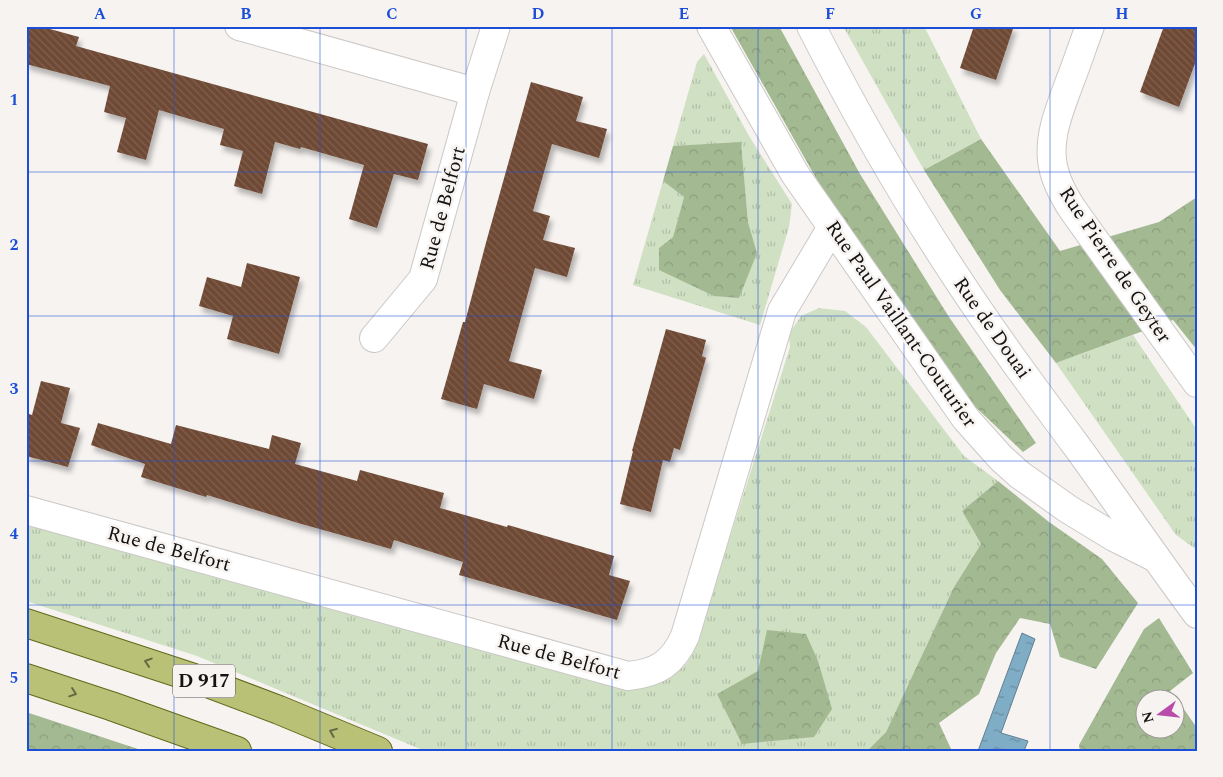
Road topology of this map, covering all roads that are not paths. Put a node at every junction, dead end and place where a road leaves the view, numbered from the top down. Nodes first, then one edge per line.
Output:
1 (239, 26) edge
2 (496, 26) edge
3 (711, 26) edge
4 (811, 26) edge
5 (1090, 26) edge
6 (475, 92) junction
7 (832, 227) junction
8 (374, 338) dead end
9 (1197, 383) edge
10 (26, 510) edge
11 (1156, 558) junction
12 (1197, 614) edge
13 (26, 623) edge
14 (26, 678) edge
15 (237, 751) edge
16 (378, 751) edge

1 - 6 street
2 - 6 street, Rue de Belfort
3 - 7 street, Rue Paul Vaillant-Couturier
4 - 11 street, Rue de Douai
5 - 9 street, Rue Pierre de Geyter
6 - 8 street, Rue de Belfort
7 - 10 street, Rue de Belfort
7 - 11 street, Rue Paul Vaillant-Couturier
11 - 12 street, Rue de Douai
16 -> 13 main road, D 917
14 -> 15 main road, D 917

